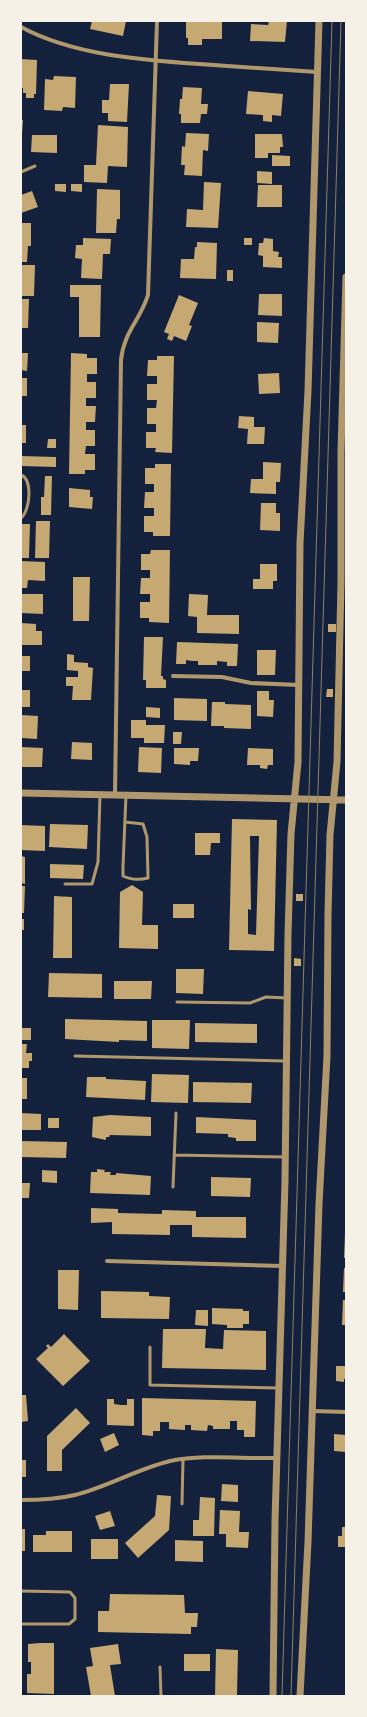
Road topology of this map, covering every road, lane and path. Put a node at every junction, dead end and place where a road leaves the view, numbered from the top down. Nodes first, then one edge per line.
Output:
1 (157, 21) edge
2 (319, 21) edge
3 (21, 28) edge
4 (156, 61) junction
5 (317, 72) junction
6 (36, 166) dead end
7 (21, 172) edge
8 (346, 277) edge
9 (21, 475) edge
10 (344, 476) edge
11 (21, 518) edge
12 (173, 676) dead end
13 (300, 685) junction
14 (21, 793) edge
15 (100, 795) junction
16 (115, 795) junction
17 (126, 795) junction
18 (294, 799) junction
19 (333, 799) junction
20 (346, 800) edge
21 (125, 822) junction
22 (65, 884) dead end
23 (287, 998) junction
24 (176, 1002) dead end
25 (74, 1056) dead end
26 (286, 1061) junction
27 (176, 1113) dead end
28 (174, 1155) junction
29 (285, 1157) junction
30 (173, 1187) dead end
31 (107, 1261) dead end
32 (282, 1266) junction
33 (150, 1347) dead end
34 (278, 1388) junction
35 (312, 1411) junction
36 (346, 1412) edge
37 (276, 1458) junction
38 (183, 1460) junction
39 (21, 1500) edge
40 (182, 1504) dead end
41 (21, 1591) edge
42 (21, 1624) edge
43 (160, 1667) dead end
44 (161, 1696) edge
45 (273, 1696) edge
46 (300, 1696) edge

1 - 4 street
2 - 5 street
3 - 4 street
4 - 5 street
4 - 16 street
5 - 13 street
6 - 7 lane
8 - 10 street
9 - 11 lane
10 - 19 street
12 - 13 street
13 - 18 street
14 - 15 street
15 - 16 street
15 - 22 lane
16 - 17 street
17 - 18 street
17 - 21 lane
18 - 19 street
18 - 23 street
19 - 20 street
19 - 35 street
21 - 21 lane
23 - 24 lane
23 - 26 street
25 - 26 lane
26 - 29 street
27 - 28 lane
28 - 29 lane
28 - 30 lane
29 - 32 street
31 - 32 street
32 - 34 street
33 - 34 lane
34 - 37 street
35 - 36 street
35 - 46 street
37 - 38 street
37 - 45 street
38 - 39 street
38 - 40 lane
41 - 42 lane
43 - 44 lane

